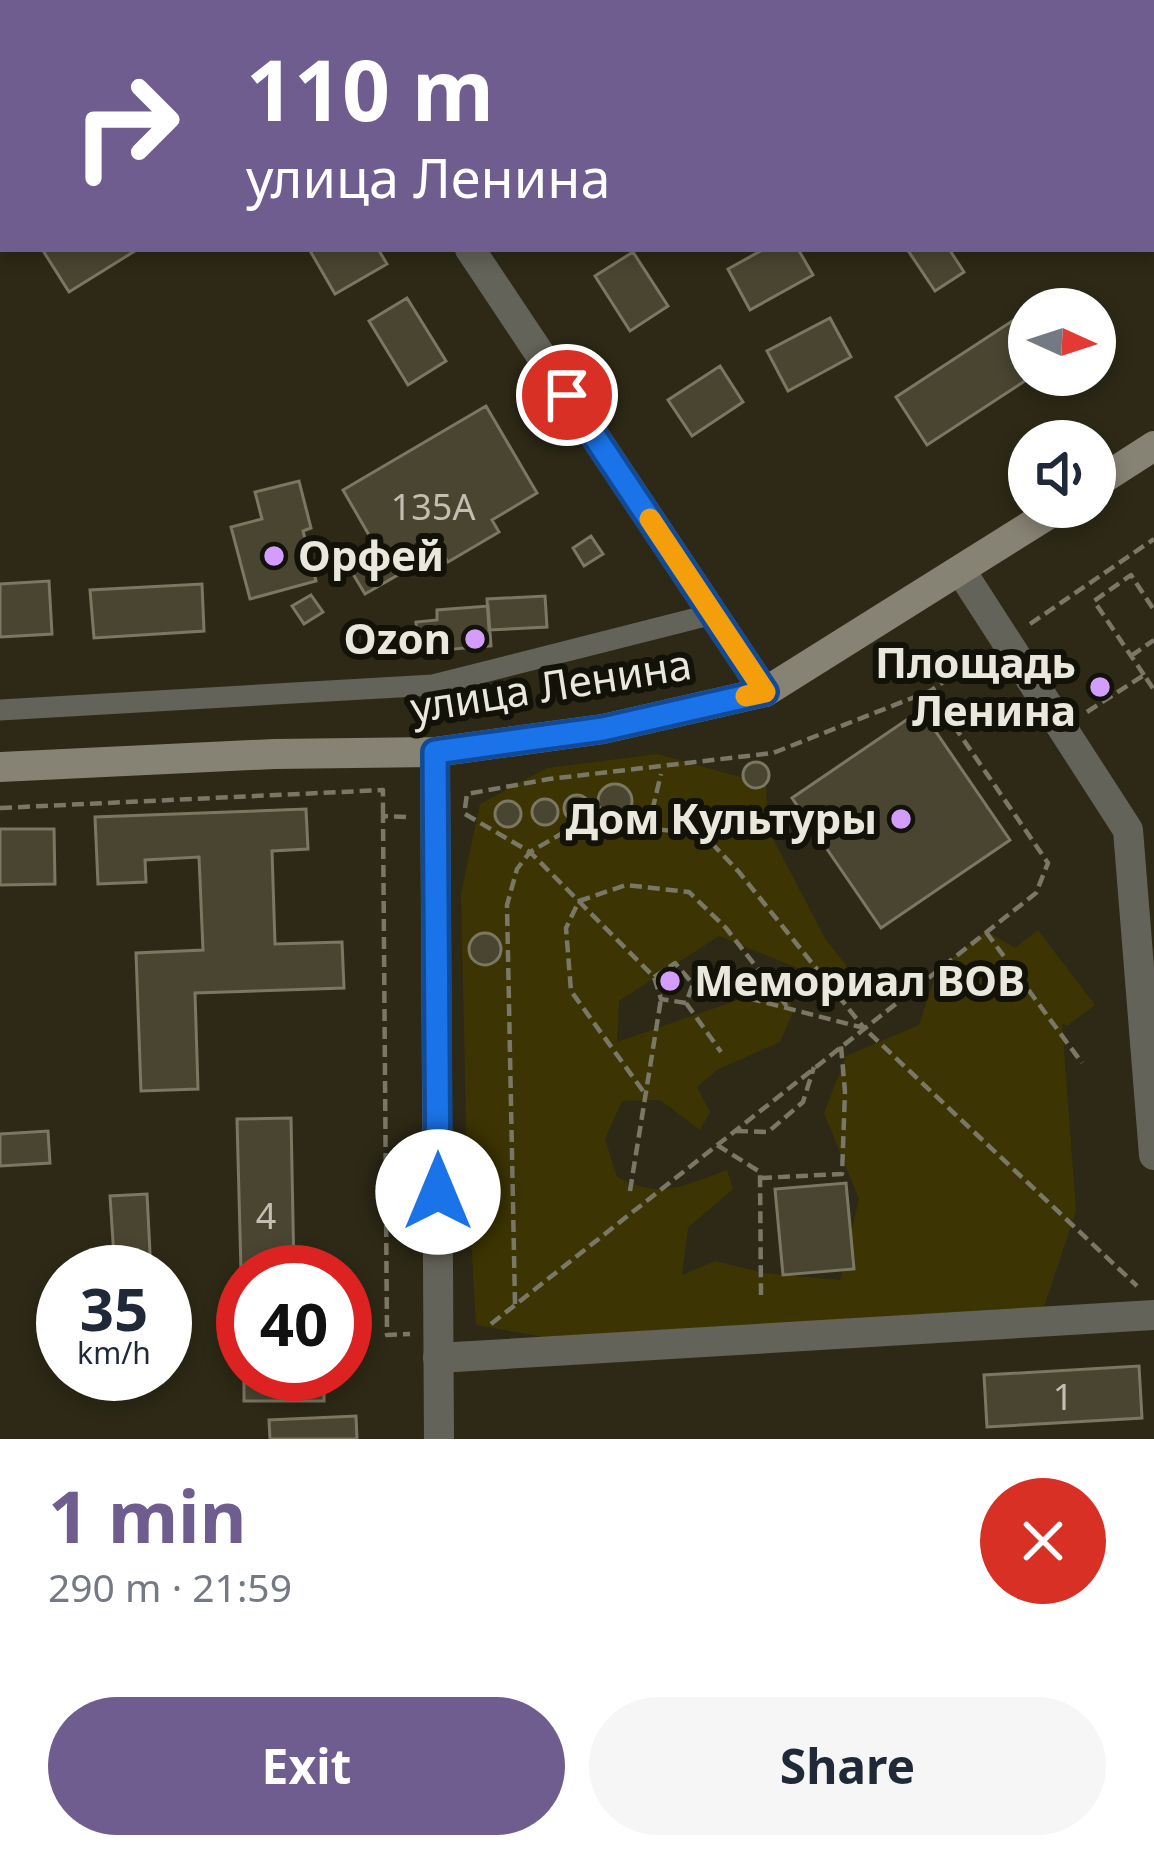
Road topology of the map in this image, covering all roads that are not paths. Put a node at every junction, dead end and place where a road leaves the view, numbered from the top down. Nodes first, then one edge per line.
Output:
1 (472, 252) edge
2 (1154, 446) edge
3 (1116, 470) edge
4 (1028, 528) edge
5 (961, 572) junction
6 (713, 614) junction
7 (765, 692) junction
8 (0, 710) edge
9 (435, 752) junction
10 (0, 767) edge
11 (1141, 822) edge
12 (1154, 1156) edge
13 (1154, 1315) edge
14 (439, 1345) junction
15 (439, 1439) edge

1 - 6 street
2 - 3 main road
4 - 5 main road, улица Ленина
5 - 7 main road, улица Ленина
5 - 11 street
6 - 7 street
6 - 8 street
7 - 9 main road, улица Ленина
9 - 10 main road, улица Ленина
9 - 14 street
11 - 12 street
13 - 14 street
14 - 15 street

